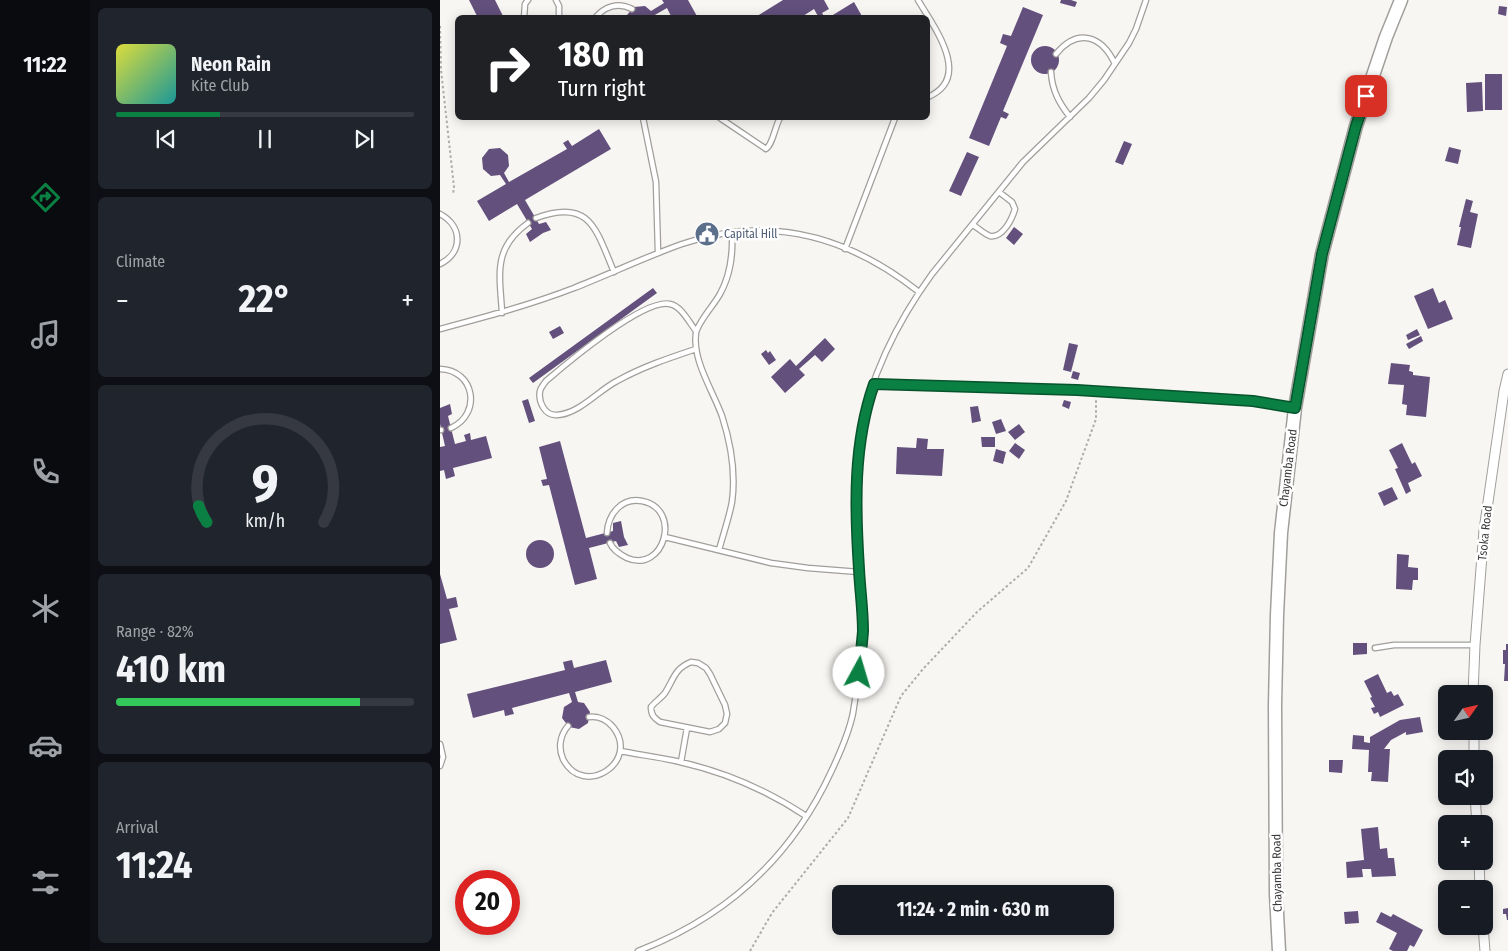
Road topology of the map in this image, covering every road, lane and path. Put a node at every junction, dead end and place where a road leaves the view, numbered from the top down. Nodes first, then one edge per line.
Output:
1 (528, 0) edge
2 (556, 0) edge
3 (918, 0) edge
4 (1146, 0) edge
5 (1401, 0) edge
6 (632, 8) dead end
7 (524, 15) edge
8 (559, 15) edge
9 (598, 15) edge
10 (926, 15) edge
11 (930, 22) edge
12 (440, 26) edge
13 (1056, 54) dead end
14 (1116, 64) junction
15 (1051, 72) dead end
16 (930, 96) edge
17 (1070, 117) junction
18 (643, 120) edge
19 (723, 120) edge
20 (779, 120) edge
21 (894, 120) edge
22 (999, 192) junction
23 (454, 195) dead end
24 (440, 214) edge
25 (536, 218) dead end
26 (528, 223) dead end
27 (973, 225) junction
28 (732, 232) junction
29 (845, 249) junction
30 (658, 252) junction
31 (440, 264) edge
32 (614, 272) junction
33 (919, 292) junction
34 (502, 313) junction
35 (440, 328) edge
36 (696, 331) junction
37 (696, 349) junction
38 (440, 369) edge
39 (1508, 374) edge
40 (874, 384) junction
41 (1095, 392) junction
42 (1295, 408) junction
43 (451, 428) dead end
44 (607, 533) dead end
45 (665, 537) junction
46 (610, 542) dead end
47 (719, 550) junction
48 (859, 572) junction
49 (1475, 645) junction
50 (1374, 648) dead end
51 (1473, 685) edge
52 (589, 716) dead end
53 (568, 726) dead end
54 (687, 728) junction
55 (440, 744) edge
56 (620, 751) junction
57 (681, 762) junction
58 (440, 766) edge
59 (806, 816) junction
60 (1483, 935) edge
61 (638, 951) edge
62 (750, 951) edge
63 (1279, 951) edge
64 (1484, 951) edge

1 - 7 lane
2 - 8 lane
3 - 10 lane
4 - 14 lane
5 - 42 main road, Chayamba Road
6 - 9 lane
11 - 16 lane
12 - 23 path
13 - 14 lane
14 - 17 lane
15 - 17 lane
17 - 22 lane
18 - 30 lane
19 - 20 lane
21 - 29 lane
22 - 27 lane
22 - 27 lane
24 - 31 lane
25 - 32 lane
26 - 34 lane
27 - 33 lane
28 - 29 lane
28 - 30 lane
28 - 36 lane
29 - 33 lane
30 - 32 lane
32 - 34 lane
33 - 40 lane
34 - 35 lane
36 - 37 lane
36 - 37 lane
37 - 47 lane
38 - 43 lane
39 - 49 street, Tsoka Road
40 - 41 lane
40 - 48 lane
41 - 42 lane
41 - 62 path
42 - 63 main road, Chayamba Road
44 - 45 lane
45 - 46 lane
45 - 47 lane
47 - 48 lane
48 - 59 lane
49 - 50 lane
49 - 51 street, Tsoka Road
52 - 56 lane
53 - 56 lane
54 - 54 lane
54 - 57 lane
55 - 58 lane
56 - 57 lane
57 - 59 lane
59 - 61 lane
60 - 64 street

